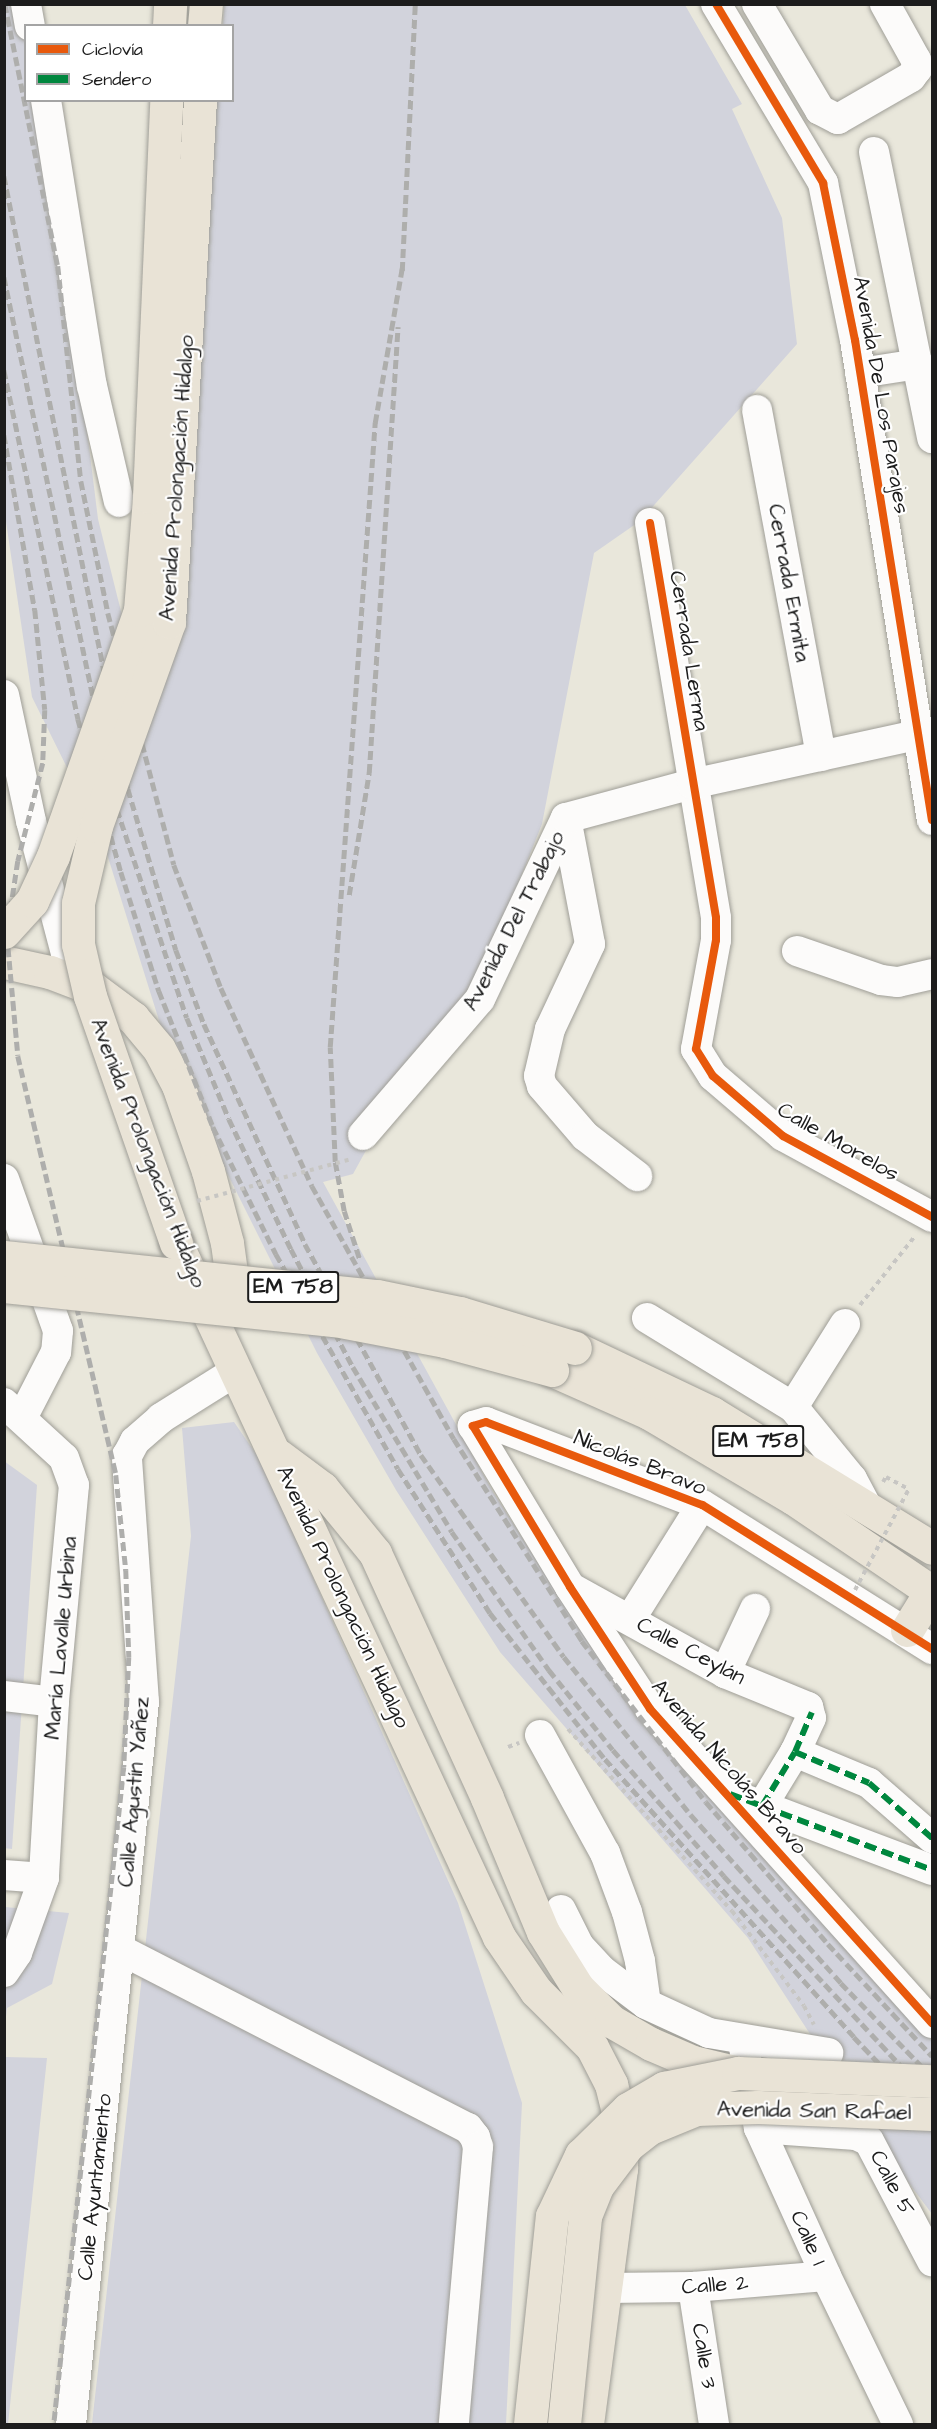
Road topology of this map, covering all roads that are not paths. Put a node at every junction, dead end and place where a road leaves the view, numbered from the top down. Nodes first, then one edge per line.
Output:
1 (26, 4) edge
2 (170, 4) edge
3 (206, 4) edge
4 (716, 4) edge
5 (757, 4) edge
6 (885, 4) edge
7 (30, 24) edge
8 (169, 24) edge
9 (204, 24) edge
10 (925, 69) edge
11 (46, 102) edge
12 (166, 102) edge
13 (200, 102) edge
14 (874, 152) dead end
15 (918, 364) junction
16 (860, 373) junction
17 (757, 410) dead end
18 (933, 438) edge
19 (119, 502) dead end
20 (650, 523) dead end
21 (4, 695) edge
22 (921, 734) junction
23 (821, 756) junction
24 (692, 784) junction
25 (566, 818) junction
26 (933, 820) edge
27 (4, 932) edge
28 (797, 951) dead end
29 (4, 962) edge
30 (933, 974) edge
31 (72, 979) junction
32 (357, 1147) road end
33 (637, 1176) dead end
34 (4, 1179) edge
35 (932, 1217) edge
36 (4, 1257) edge
37 (4, 1286) edge
38 (647, 1318) dead end
39 (845, 1324) road end
40 (236, 1371) junction
41 (793, 1407) junction
42 (13, 1410) edge
43 (476, 1422) joint
44 (277, 1455) junction
45 (702, 1505) junction
46 (868, 1509) junction
47 (933, 1548) edge
48 (570, 1587) junction
49 (932, 1592) edge
50 (755, 1609) dead end
51 (631, 1618) junction
52 (920, 1640) edge
53 (725, 1673) junction
54 (4, 1696) edge
55 (54, 1702) junction
56 (540, 1735) road end
57 (795, 1752) junction
58 (724, 1792) junction
59 (762, 1806) junction
60 (933, 1838) edge
61 (933, 1870) edge
62 (4, 1875) edge
63 (44, 1878) junction
64 (561, 1910) dead end
65 (119, 1949) junction
66 (4, 1972) edge
67 (646, 2004) junction
68 (928, 2012) edge
69 (828, 2053) road end
70 (741, 2057) junction
71 (933, 2081) edge
72 (933, 2114) edge
73 (759, 2128) junction
74 (933, 2261) edge
75 (825, 2276) junction
76 (693, 2287) junction
77 (605, 2288) junction
78 (71, 2424) edge
79 (454, 2424) edge
80 (530, 2424) edge
81 (564, 2424) edge
82 (587, 2424) edge
83 (714, 2424) edge
84 (898, 2424) edge

1 - 7 street
2 - 8 main road
3 - 9 main road
4 - 16 street, Avenida De Los Parajes
5 - 10 street
6 - 10 street
11 - 19 street
12 - 27 main road, Avenida Prolongación Hidalgo, bridge
13 - 40 main road, Avenida Prolongación Hidalgo, bridge
14 - 15 street
15 - 16 street
15 - 18 street
16 - 22 street, Avenida De Los Parajes
17 - 23 street, Cerrada Ermita
20 - 24 street, Cerrada Lerma
21 - 31 street
22 - 23 street, Avenida Del Trabajo
22 - 26 street, Avenida De Los Parajes
23 - 24 street, Avenida Del Trabajo
24 - 25 street, Avenida Del Trabajo
24 - 35 street, Calle Morelos
25 - 32 street, Avenida Del Trabajo
25 - 33 street
28 - 30 street
29 - 31 main road
31 - 40 main road
34 - 42 street
36 - 46 main road, EM 758, bridge
37 - 49 main road, EM 758, bridge
38 - 41 street
39 - 41 street
40 - 44 main road, Avenida Prolongación Hidalgo
40 - 65 street, Calle Agustín Yañez
41 - 46 street
42 - 55 street, María Lavalle Urbina
43 - 45 street, Nicolás Bravo
43 - 48 street, Avenida Nicolás Bravo
44 - 70 main road
44 - 77 main road, Avenida Prolongación Hidalgo
45 - 51 street
45 - 52 street, Nicolás Bravo
46 - 47 main road, EM 758
48 - 51 street, Calle Ceylán
48 - 58 street, Avenida Nicolás Bravo
49 - 52 main road
50 - 53 street
51 - 53 street, Calle Ceylán
53 - 57 street, Calle Ceylán
54 - 55 street
55 - 63 street, María Lavalle Urbina
56 - 67 street
57 - 59 street
57 - 60 street
58 - 59 street
58 - 68 street, Avenida Nicolás Bravo
59 - 61 street
62 - 63 street
63 - 66 street, María Lavalle Urbina
64 - 67 street
65 - 78 street, Calle Ayuntamiento
65 - 79 street
67 - 70 street
69 - 70 street
70 - 71 main road, Avenida San Rafael, bridge
70 - 73 street, Calle 1
70 - 80 main road, bridge
72 - 81 main road, Avenida San Rafael, bridge
73 - 74 street, Calle 5
73 - 75 street, Calle 1
75 - 76 street, Calle 2
75 - 84 street, Calle 1
76 - 77 street, Calle 2
76 - 83 street, Calle 3
77 - 82 main road, Avenida Prolongación Hidalgo

